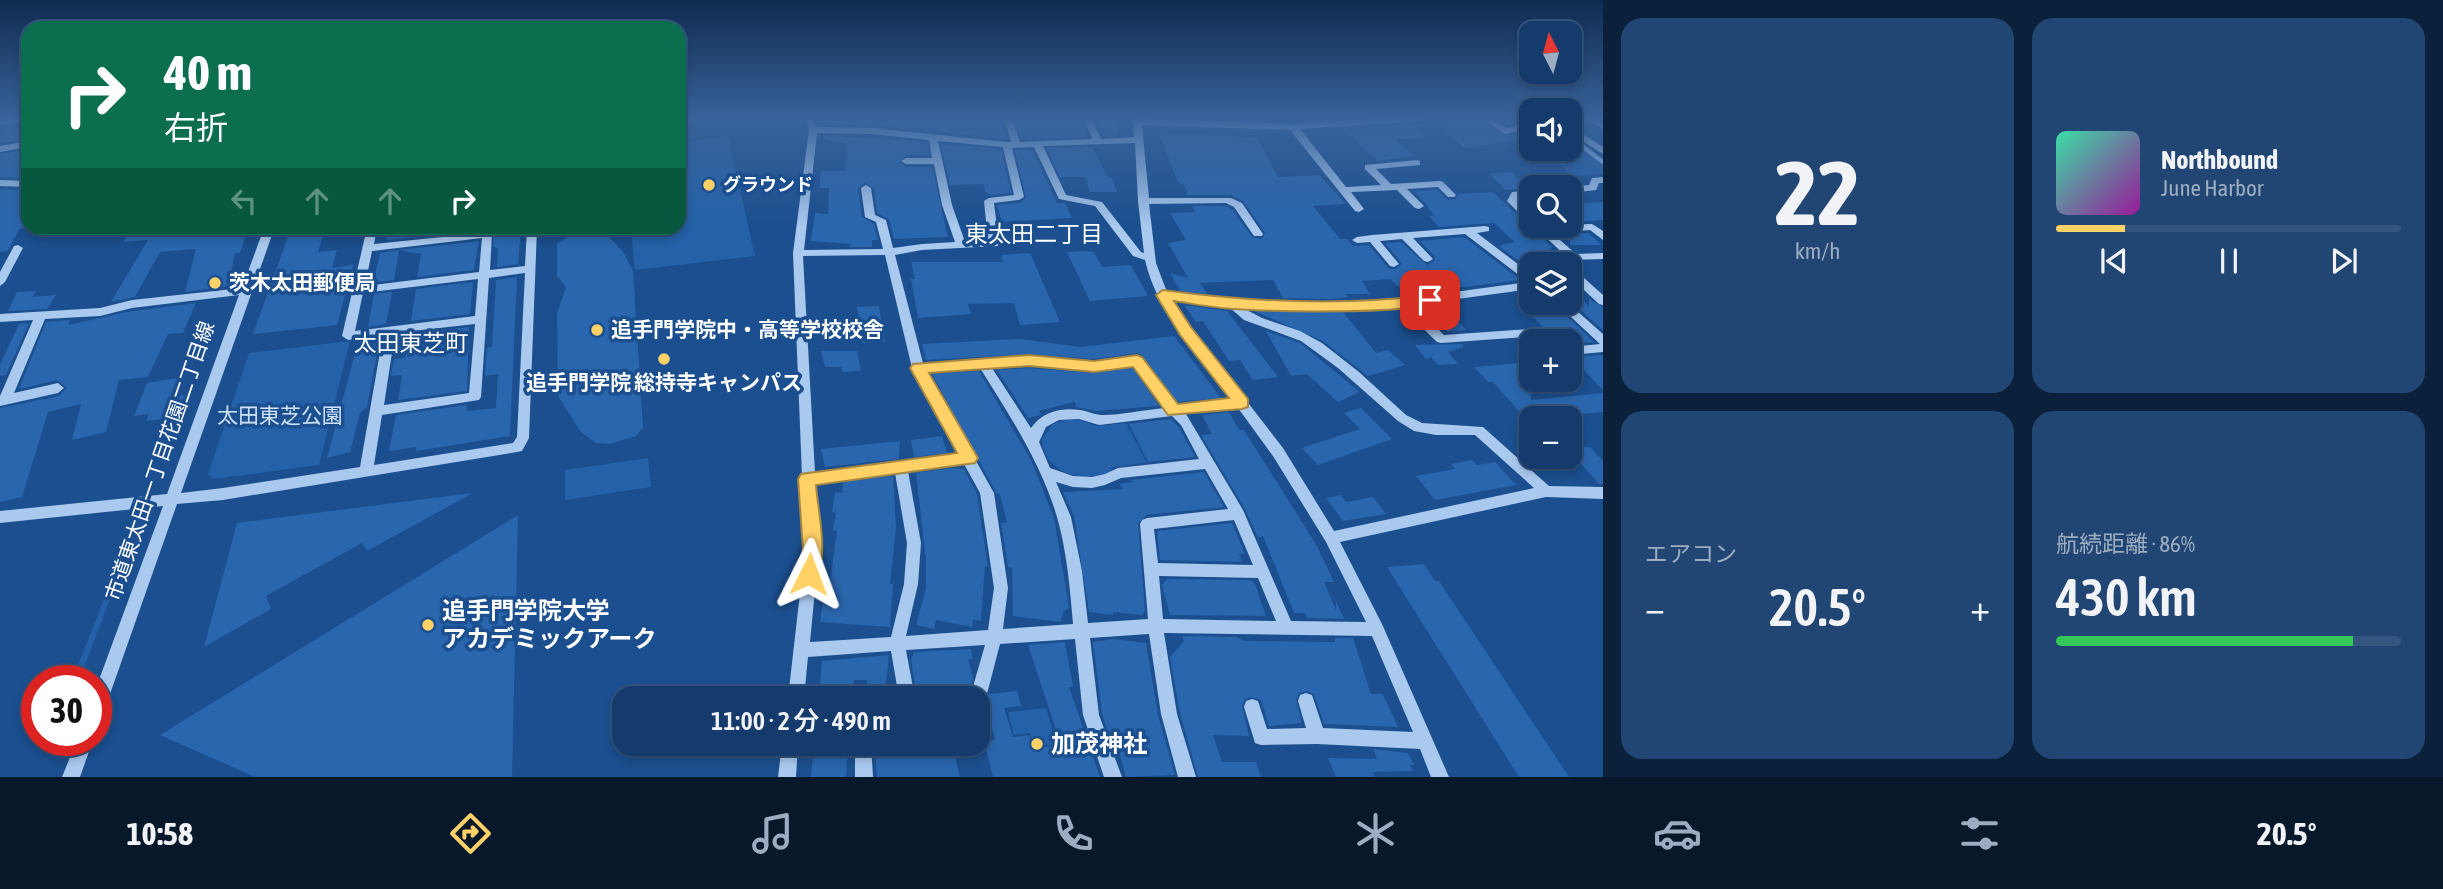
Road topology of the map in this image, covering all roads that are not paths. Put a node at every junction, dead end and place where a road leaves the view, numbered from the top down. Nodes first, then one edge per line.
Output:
1 (808, 154) edge
2 (935, 154) edge
3 (1013, 154) edge
4 (1042, 154) edge
5 (1138, 154) edge
6 (1314, 154) edge
7 (906, 161) dead end
8 (936, 161) junction
9 (1417, 163) dead end
10 (1603, 180) edge
11 (0, 183) edge
12 (21, 184) edge
13 (1394, 187) junction
14 (866, 188) dead end
15 (1582, 189) edge
16 (1342, 190) junction
17 (1519, 194) edge
18 (1451, 195) dead end
19 (1143, 201) junction
20 (1419, 206) dead end
21 (1519, 208) edge
22 (1359, 209) dead end
23 (1597, 227) edge
24 (1485, 229) dead end
25 (1467, 230) junction
26 (1258, 234) dead end
27 (267, 235) edge
28 (371, 235) edge
29 (478, 235) edge
30 (487, 235) edge
31 (531, 235) edge
32 (1404, 236) junction
33 (1603, 237) edge
34 (1371, 238) junction
35 (1549, 238) edge
36 (1357, 240) dead end
37 (961, 246) junction
38 (18, 248) dead end
39 (368, 248) junction
40 (890, 252) junction
41 (1560, 252) edge
42 (798, 253) junction
43 (1603, 256) edge
44 (1150, 258) junction
45 (1428, 259) dead end
46 (1582, 263) edge
47 (1394, 264) dead end
48 (530, 269) junction
49 (1519, 270) edge
50 (484, 275) junction
51 (1582, 278) edge
52 (0, 282) edge
53 (1519, 287) edge
54 (244, 290) junction
55 (359, 290) junction
56 (1163, 295) junction
57 (1603, 301) edge
58 (1405, 303) junction
59 (1232, 304) junction
60 (41, 314) junction
61 (1574, 315) edge
62 (0, 318) edge
63 (481, 319) junction
64 (390, 330) junction
65 (1519, 334) edge
66 (1603, 341) edge
67 (1603, 348) edge
68 (1582, 350) edge
69 (983, 364) junction
70 (918, 368) junction
71 (58, 388) dead end
72 (3, 397) edge
73 (1242, 403) junction
74 (376, 411) junction
75 (1174, 411) junction
76 (1033, 442) junction
77 (969, 458) junction
78 (1209, 463) junction
79 (901, 468) junction
80 (366, 472) junction
81 (1047, 472) junction
82 (807, 479) junction
83 (1546, 491) junction
84 (1603, 494) edge
85 (171, 500) junction
86 (1238, 514) junction
87 (0, 517) edge
88 (1331, 538) junction
89 (1152, 569) junction
90 (1264, 572) junction
91 (1156, 626) junction
92 (1287, 628) junction
93 (1081, 629) junction
94 (1377, 629) junction
95 (995, 635) junction
96 (897, 642) junction
97 (801, 650) junction
98 (112, 666) edge
99 (797, 686) edge
100 (905, 686) edge
101 (981, 686) edge
102 (1306, 701) dead end
103 (1252, 707) dead end
104 (1317, 736) junction
105 (1424, 741) junction
106 (79, 756) edge
107 (789, 756) edge
108 (863, 756) edge
109 (71, 777) edge
110 (787, 777) edge
111 (864, 777) edge
112 (1113, 777) edge
113 (1187, 777) edge
114 (1440, 777) edge

1 - 42 street
2 - 8 street
3 - 37 street
4 - 44 street
5 - 19 street
6 - 16 street
7 - 8 street
8 - 37 street
9 - 13 street
10 - 15 street
11 - 12 street
13 - 16 street
13 - 18 street
13 - 20 street
14 - 40 street
16 - 22 street
17 - 21 street
19 - 26 street
19 - 44 street
23 - 33 street
24 - 25 street
25 - 32 street
25 - 49 street
27 - 54 street, 市道東太田一丁目花園二丁目線
28 - 39 street
29 - 39 street
30 - 50 street
31 - 48 street
32 - 34 street
32 - 45 street
34 - 36 street
34 - 47 street
35 - 41 street
37 - 40 street
38 - 52 street
39 - 55 street
40 - 42 street
40 - 70 street
42 - 82 street
43 - 46 street
44 - 56 street
48 - 50 street
48 - 80 street
50 - 55 street
50 - 63 street
51 - 57 street
53 - 58 street
54 - 60 street
54 - 85 street, 市道東太田一丁目花園二丁目線
55 - 64 street
56 - 59 street
56 - 73 street
58 - 59 street
58 - 65 street
59 - 83 street
60 - 62 street
60 - 72 street
61 - 66 street
63 - 64 street
63 - 74 street
64 - 74 street
67 - 68 street
69 - 70 street
69 - 75 street
69 - 76 street
70 - 77 street
71 - 72 street
73 - 75 street
73 - 88 street
74 - 80 street
75 - 76 street
75 - 78 street
76 - 81 street
77 - 79 street
77 - 95 street
78 - 81 street
78 - 86 street
79 - 82 street
79 - 96 street
80 - 85 street
81 - 93 street
82 - 97 street
83 - 84 street
83 - 88 street
85 - 87 street
85 - 98 street, 市道東太田一丁目花園二丁目線
86 - 89 street
86 - 90 street
88 - 94 street
89 - 90 street
89 - 91 street
90 - 92 street
91 - 92 street
91 - 93 street
91 - 113 street
92 - 94 street
93 - 95 street
93 - 112 street
94 - 105 street
95 - 96 street
95 - 101 street
96 - 97 street
96 - 100 street
97 - 99 street
102 - 104 street
103 - 104 street
104 - 105 street
105 - 114 street
106 - 109 street
107 - 110 street
108 - 111 street

